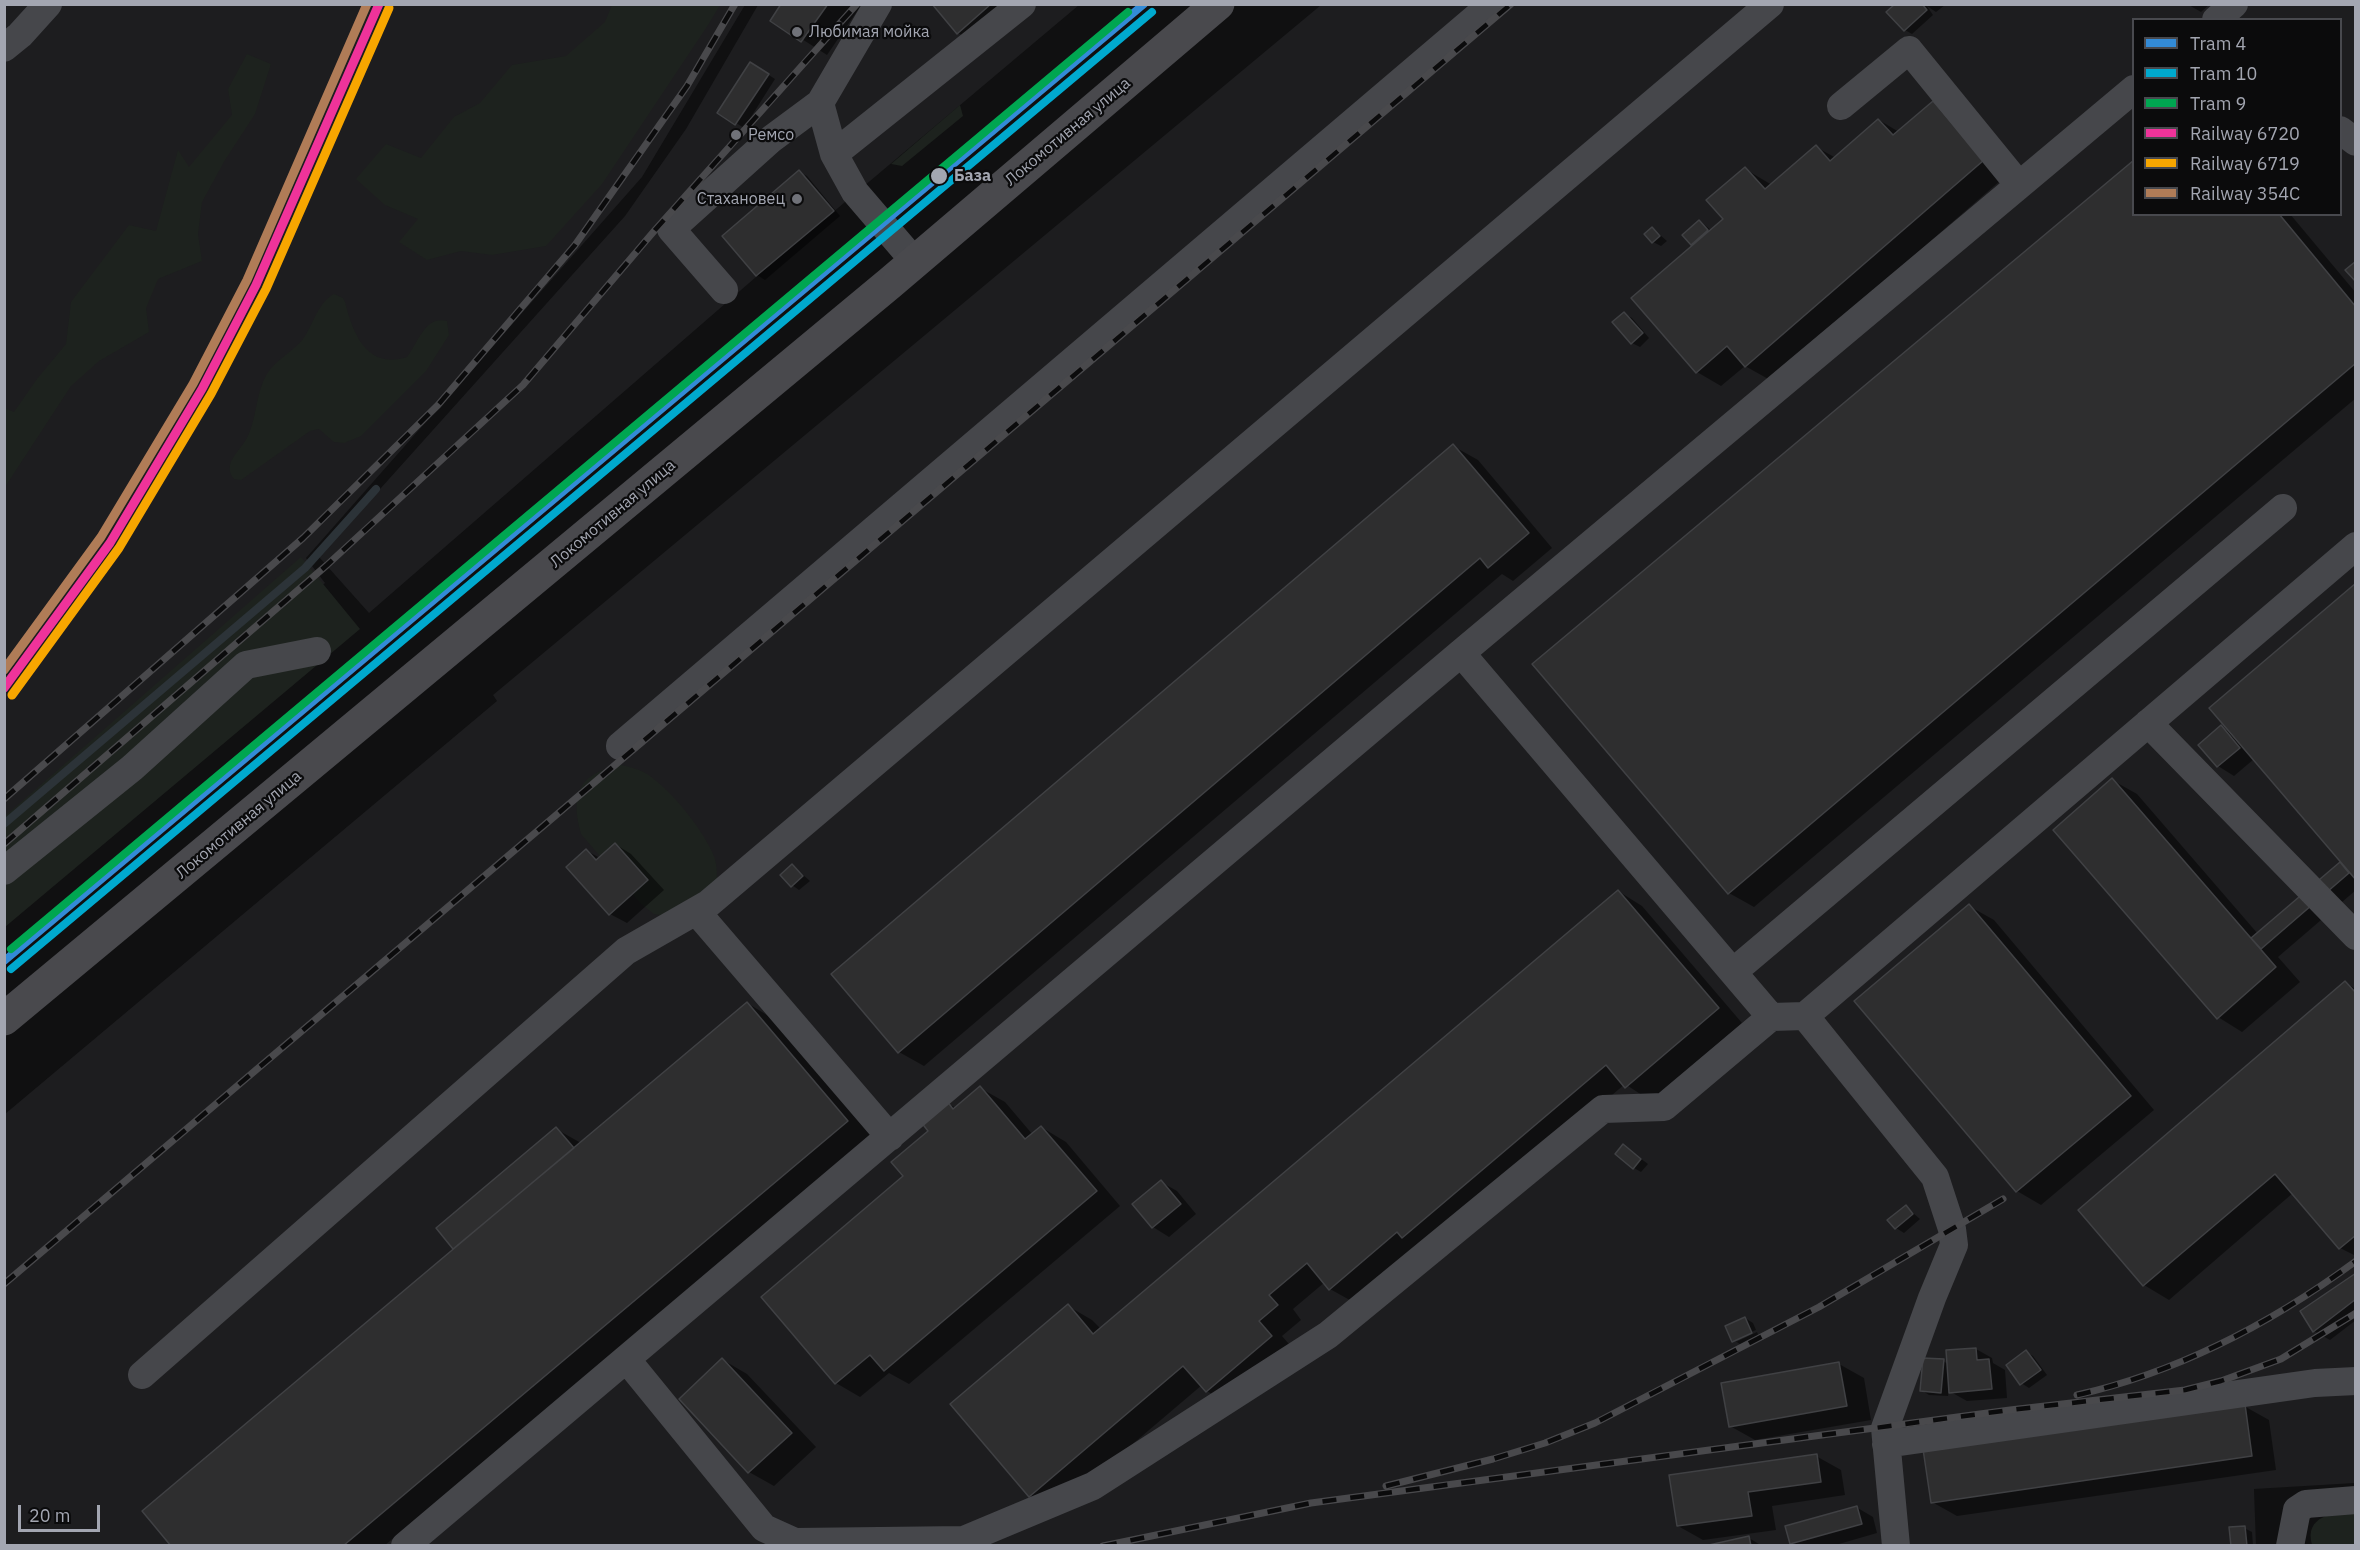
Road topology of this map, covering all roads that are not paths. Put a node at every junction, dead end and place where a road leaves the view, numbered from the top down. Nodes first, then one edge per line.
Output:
1 (48, 4) edge
2 (878, 4) edge
3 (1022, 4) edge
4 (1218, 4) edge
5 (1492, 4) edge
6 (1770, 4) edge
7 (4, 48) edge
8 (2132, 90) edge
9 (820, 103) junction
10 (1841, 106) dead end
11 (2342, 132) edge
12 (2355, 142) edge
13 (834, 154) junction
14 (2019, 185) junction
15 (915, 262) junction
16 (724, 290) dead end
17 (2283, 508) dead end
18 (2355, 546) edge
19 (317, 651) dead end
20 (1461, 653) junction
21 (2148, 723) junction
22 (620, 746) dead end
23 (4, 871) edge
24 (696, 911) junction
25 (2355, 936) edge
26 (1733, 972) junction
27 (1805, 1016) junction
28 (1771, 1017) junction
29 (4, 1020) edge
30 (890, 1137) junction
31 (627, 1360) junction
32 (142, 1375) dead end
33 (2355, 1381) edge
34 (1886, 1444) junction
35 (2355, 1500) edge
36 (405, 1545) edge
37 (1896, 1545) edge
38 (2290, 1545) edge

1 - 7 lane
2 - 9 lane
3 - 13 lane
4 - 15 main road, Локомотивная улица
5 - 22 lane
6 - 24 lane
8 - 14 lane
9 - 13 lane
9 - 16 lane
10 - 14 lane
11 - 12 lane
13 - 15 lane
14 - 20 lane
15 - 29 main road, Локомотивная улица
17 - 26 lane
18 - 21 lane
19 - 23 lane
20 - 26 lane
20 - 30 lane
21 - 25 lane
21 - 27 lane
24 - 30 lane
24 - 32 lane
26 - 28 lane
27 - 28 lane
27 - 34 lane
28 - 31 lane
30 - 31 lane
31 - 36 lane
33 - 34 lane
34 - 37 lane
35 - 38 lane

